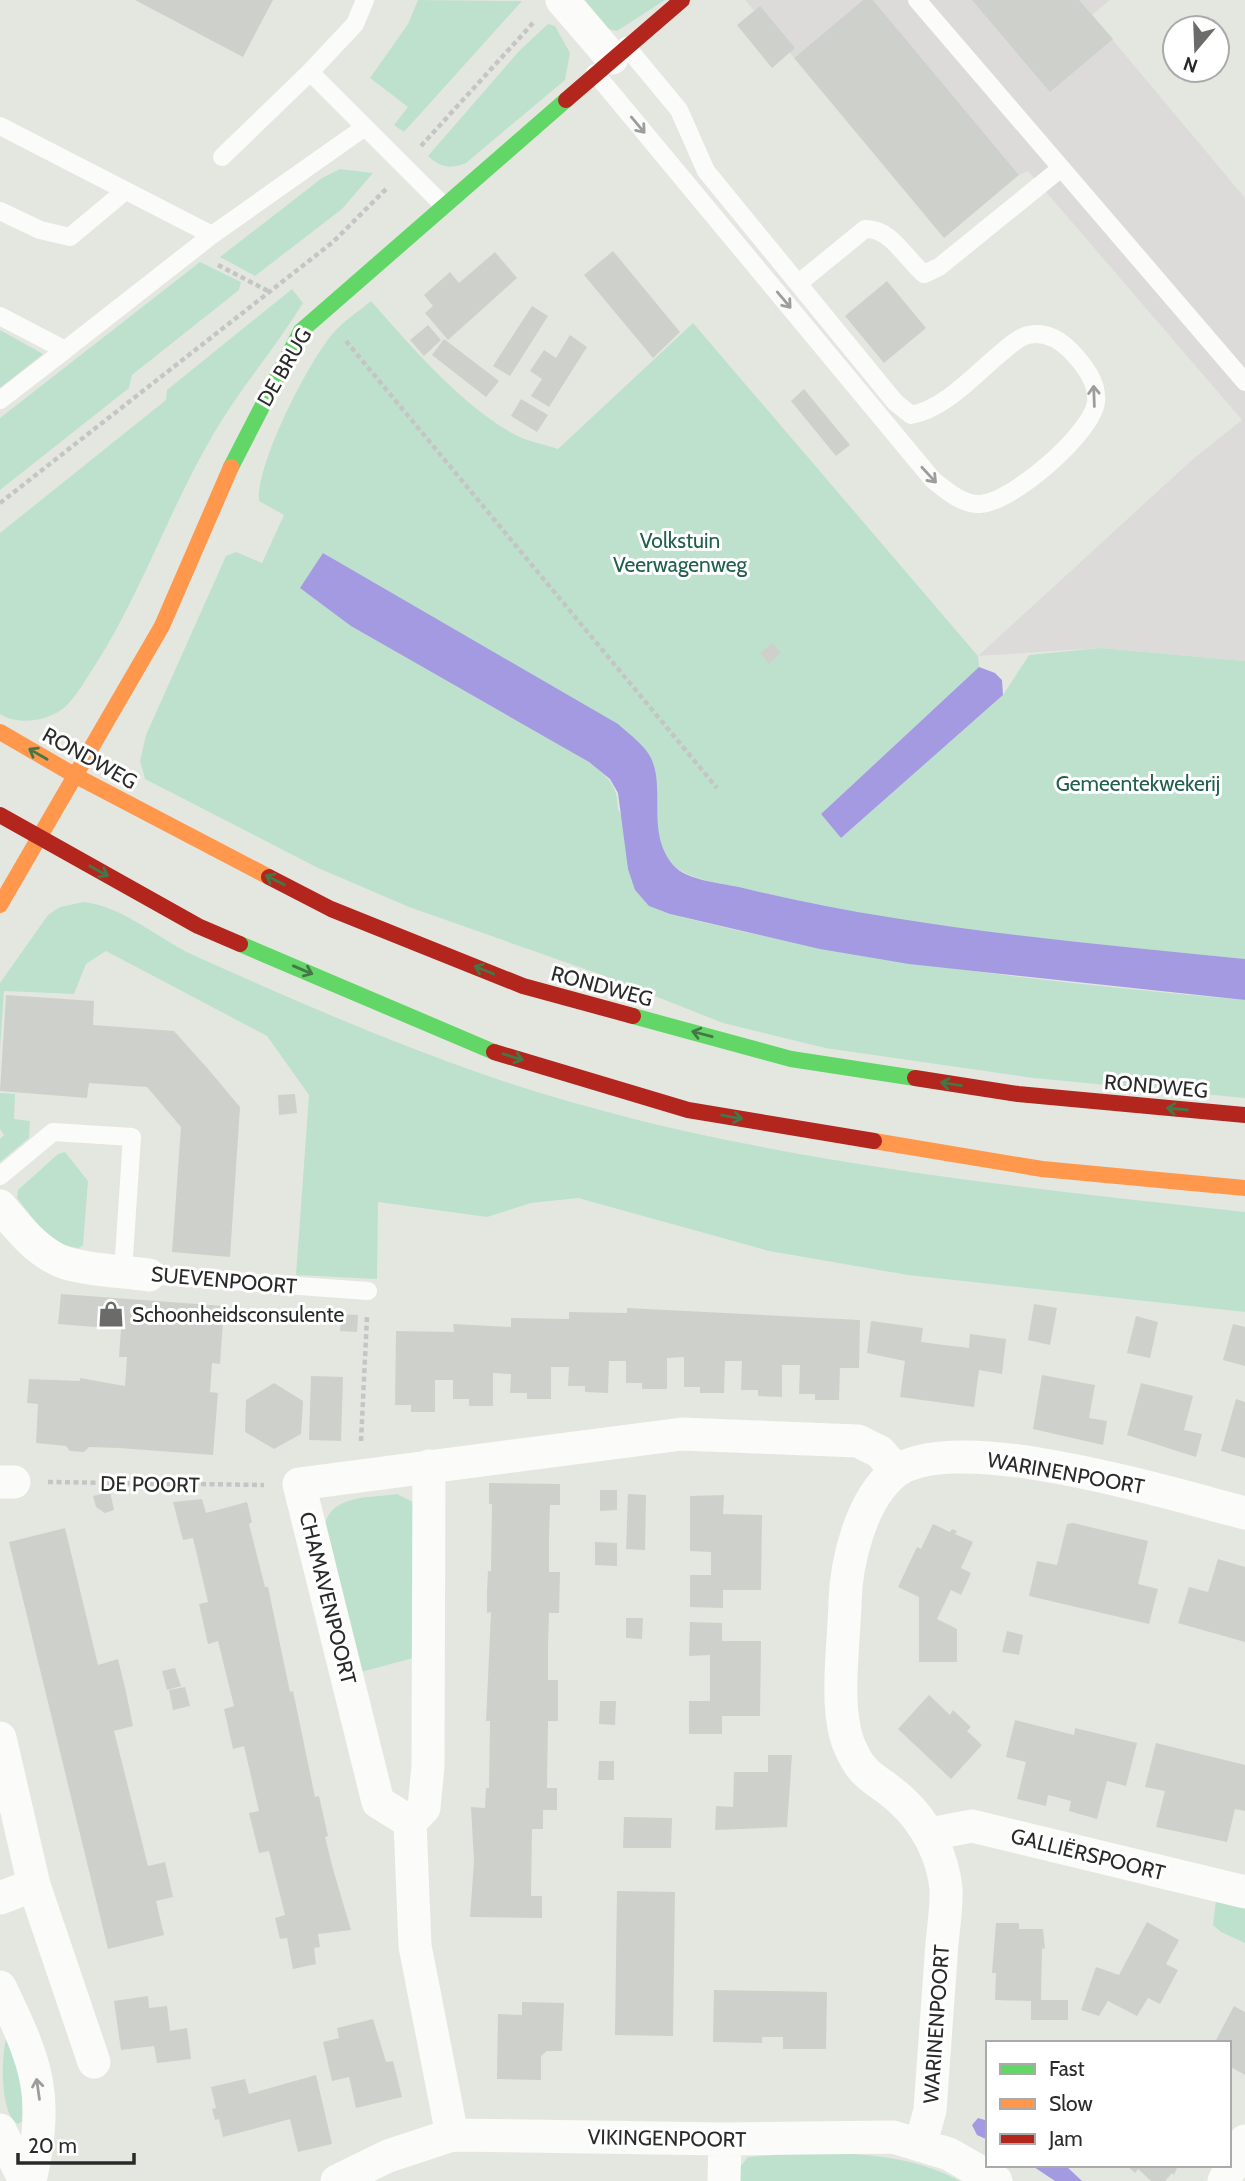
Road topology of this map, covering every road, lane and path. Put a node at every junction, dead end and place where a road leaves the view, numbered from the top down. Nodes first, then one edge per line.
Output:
1 (365, 0) edge
2 (682, 0) edge
3 (917, 0) edge
4 (552, 7) edge
5 (611, 59) junction
6 (310, 72) junction
7 (0, 126) edge
8 (365, 127) junction
9 (222, 157) dead end
10 (404, 167) junction
11 (1060, 169) junction
12 (125, 191) junction
13 (443, 205) junction
14 (0, 211) edge
15 (212, 235) junction
16 (800, 282) junction
17 (317, 314) junction
18 (0, 316) edge
19 (65, 350) junction
20 (1245, 382) edge
21 (0, 400) edge
22 (0, 503) edge
23 (0, 732) edge
24 (76, 776) junction
25 (717, 788) dead end
26 (0, 815) edge
27 (39, 838) junction
28 (0, 905) edge
29 (1245, 1115) edge
30 (0, 1176) edge
31 (1245, 1188) edge
32 (0, 1206) edge
33 (136, 1273) junction
34 (368, 1292) joint
35 (429, 1466) junction
36 (896, 1471) junction
37 (360, 1475) junction
38 (7, 1482) edge
39 (299, 1484) junction
40 (1245, 1513) edge
41 (0, 1738) edge
42 (410, 1822) junction
43 (930, 1834) junction
44 (34, 1885) junction
45 (1245, 1892) edge
46 (0, 1898) edge
47 (0, 1987) edge
48 (94, 2062) dead end
49 (0, 2130) edge
50 (452, 2135) junction
51 (725, 2139) junction
52 (1245, 2141) edge
53 (921, 2143) junction
54 (25, 2181) edge
55 (30, 2181) edge
56 (337, 2181) edge
57 (724, 2181) edge
58 (996, 2181) edge
59 (1224, 2181) edge

1 - 6 lane
2 - 5 main road, DE BRUG
3 - 11 lane
4 - 5 street
4 - 10 path
5 - 13 main road, DE BRUG
5 - 16 lane
5 -> 16 lane
6 - 8 lane
6 - 9 lane
7 - 12 lane
8 - 10 lane
8 - 15 lane
10 - 13 lane
10 - 22 path
11 - 16 lane
11 - 20 lane
12 - 14 lane
12 - 15 lane
13 - 17 main road, DE BRUG
15 - 19 lane
17 - 24 main road, DE BRUG
17 - 25 path
18 - 19 lane
19 - 21 lane
24 -> 23 main road, RONDWEG
24 - 27 main road, DE BRUG
29 -> 24 main road, RONDWEG
26 - 27 main road
27 - 28 main road
27 -> 31 main road
30 - 33 lane, SUEVENPOORT
32 - 33 street, SUEVENPOORT
33 - 34 lane, SUEVENPOORT
34 - 37 path
35 - 36 street, CHAMAVENPOORT
35 - 37 street, CHAMAVENPOORT
35 - 42 street
36 - 40 street, WARINENPOORT
36 - 43 street, WARINENPOORT
37 - 39 street, CHAMAVENPOORT
38 - 39 path, DE POORT
39 - 42 street, CHAMAVENPOORT
41 - 44 street
42 - 50 street
43 - 45 street, GALLIËRSPOORT
43 - 53 street, WARINENPOORT
44 - 46 street
44 - 48 street
55 -> 47 street
49 - 54 street
50 - 51 street, VIKINGENPOORT
50 - 56 street, VIKINGENPOORT
51 - 53 street, VIKINGENPOORT
51 - 57 street
52 - 59 street
53 - 58 street, VIKINGENPOORT

